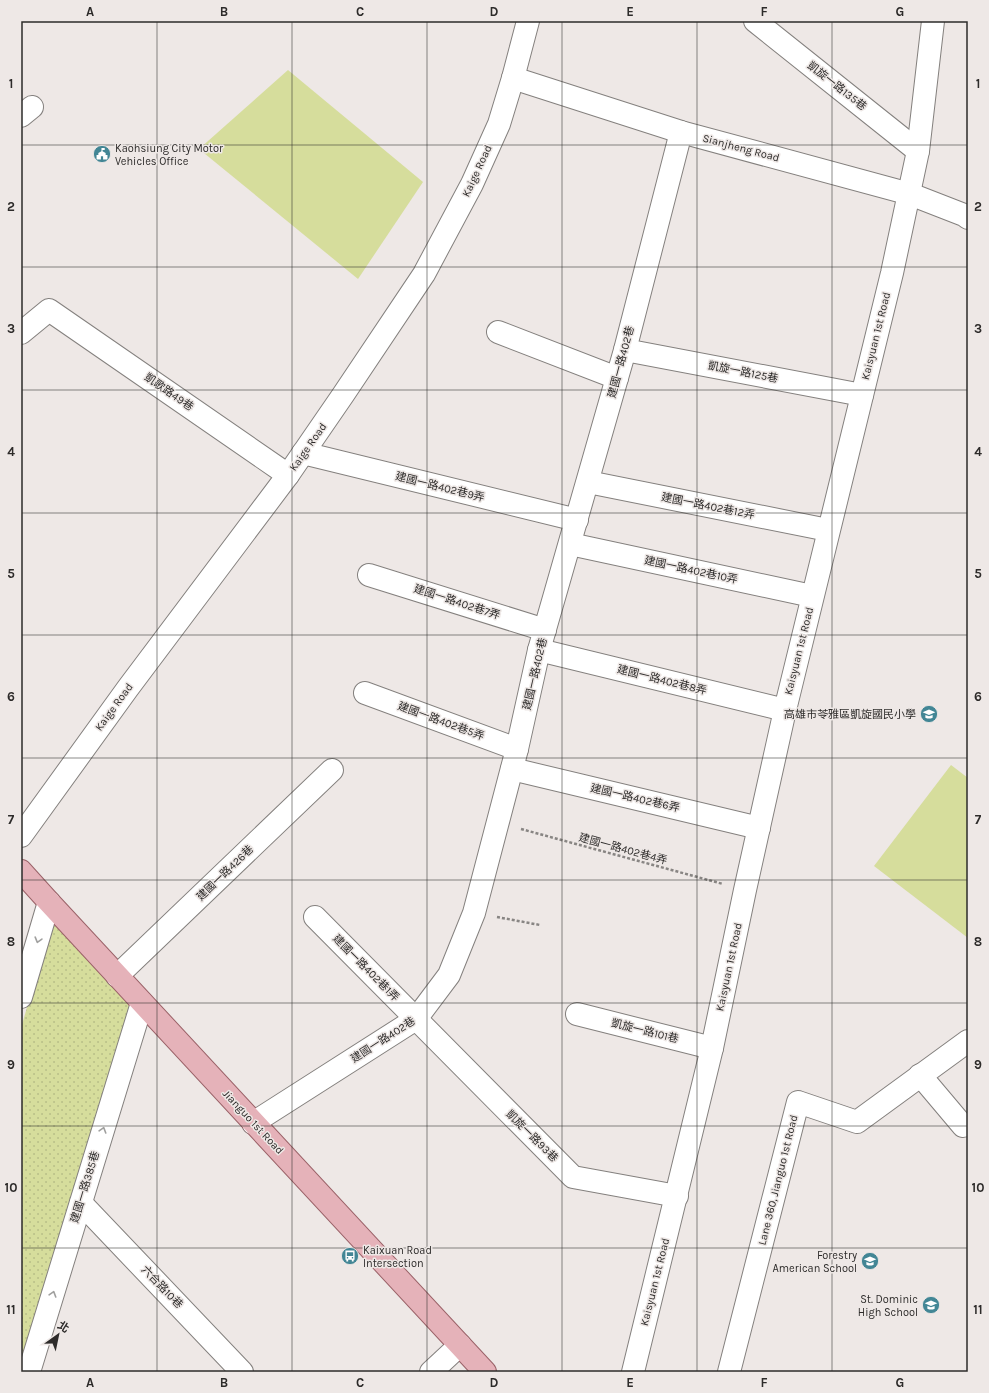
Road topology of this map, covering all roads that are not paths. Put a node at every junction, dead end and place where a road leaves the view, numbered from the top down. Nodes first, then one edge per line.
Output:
1 (528, 21) edge
2 (755, 21) edge
3 (933, 21) edge
4 (513, 78) junction
5 (681, 132) junction
6 (918, 150) junction
7 (910, 194) junction
8 (968, 218) edge
9 (498, 332) dead end
10 (21, 333) edge
11 (625, 350) junction
12 (618, 378) junction
13 (862, 395) junction
14 (303, 453) junction
15 (288, 475) junction
16 (588, 482) junction
17 (577, 520) junction
18 (828, 530) junction
19 (570, 544) junction
20 (369, 575) dead end
21 (812, 596) junction
22 (542, 640) junction
23 (365, 693) dead end
24 (785, 710) junction
25 (515, 759) junction
26 (332, 770) dead end
27 (759, 828) junction
28 (21, 836) edge
29 (21, 871) edge
30 (49, 902) junction
31 (315, 917) dead end
32 (117, 976) junction
33 (21, 998) edge
34 (142, 1003) junction
35 (577, 1014) dead end
36 (416, 1020) junction
37 (968, 1041) edge
38 (712, 1048) junction
39 (920, 1076) junction
40 (253, 1123) junction
41 (963, 1126) dead end
42 (676, 1196) junction
43 (81, 1202) junction
44 (460, 1345) junction
45 (30, 1372) edge
46 (242, 1372) edge
47 (431, 1372) edge
48 (485, 1372) edge
49 (633, 1372) edge
50 (729, 1372) edge

1 - 4 street, Kaige Road
2 - 6 street, 凱旋一路135巷
3 - 6 street, Kaisyuan 1st Road
4 - 5 street, Sianjheng Road
4 - 14 street, Kaige Road
5 - 7 street, Sianjheng Road
5 - 11 street, 建國一路402巷
6 - 7 street, Kaisyuan 1st Road
7 - 8 street, Sianjheng Road
7 - 13 street, Kaisyuan 1st Road
9 - 12 street
10 - 15 street, 凱歌路49巷
11 - 12 street, 建國一路402巷
11 - 13 street, 凱旋一路125巷
12 - 16 street, 建國一路402巷
13 - 18 street, Kaisyuan 1st Road
14 - 15 street, Kaige Road
14 - 17 street, 建國一路402巷9弄
15 - 28 street, Kaige Road
16 - 17 street, 建國一路402巷
16 - 18 street, 建國一路402巷12弄
17 - 19 street, 建國一路402巷
18 - 21 street, Kaisyuan 1st Road
19 - 21 street, 建國一路402巷10弄
19 - 22 street, 建國一路402巷
20 - 22 street, 建國一路402巷7弄
21 - 24 street, Kaisyuan 1st Road
22 - 24 street, 建國一路402巷8弄
22 - 25 street, 建國一路402巷
23 - 25 street, 建國一路402巷5弄
24 - 27 street, Kaisyuan 1st Road
25 - 27 street, 建國一路402巷6弄
25 - 36 street, 建國一路402巷
26 - 32 street, 建國一路426巷
27 - 38 street, Kaisyuan 1st Road
29 - 30 main road, Jianguo 1st Road
30 - 32 main road, Jianguo 1st Road
30 -> 33 street
31 - 36 street, 建國一路402巷1弄
32 - 34 main road, Jianguo 1st Road
34 - 40 main road, Jianguo 1st Road
43 -> 34 street, 建國一路385巷
35 - 38 street, 凱旋一路101巷
36 - 40 street, 建國一路402巷
36 - 42 street, 凱旋一路93巷
37 - 39 street, Lane 360, Jianguo 1st Road
38 - 42 street, Kaisyuan 1st Road
39 - 41 street
39 - 50 street, Lane 360, Jianguo 1st Road
40 - 44 main road, Jianguo 1st Road
42 - 49 street, Kaisyuan 1st Road
45 -> 43 street, 建國一路385巷
43 - 46 street, 六合路10巷
44 - 47 street
44 - 48 main road, Jianguo 1st Road

